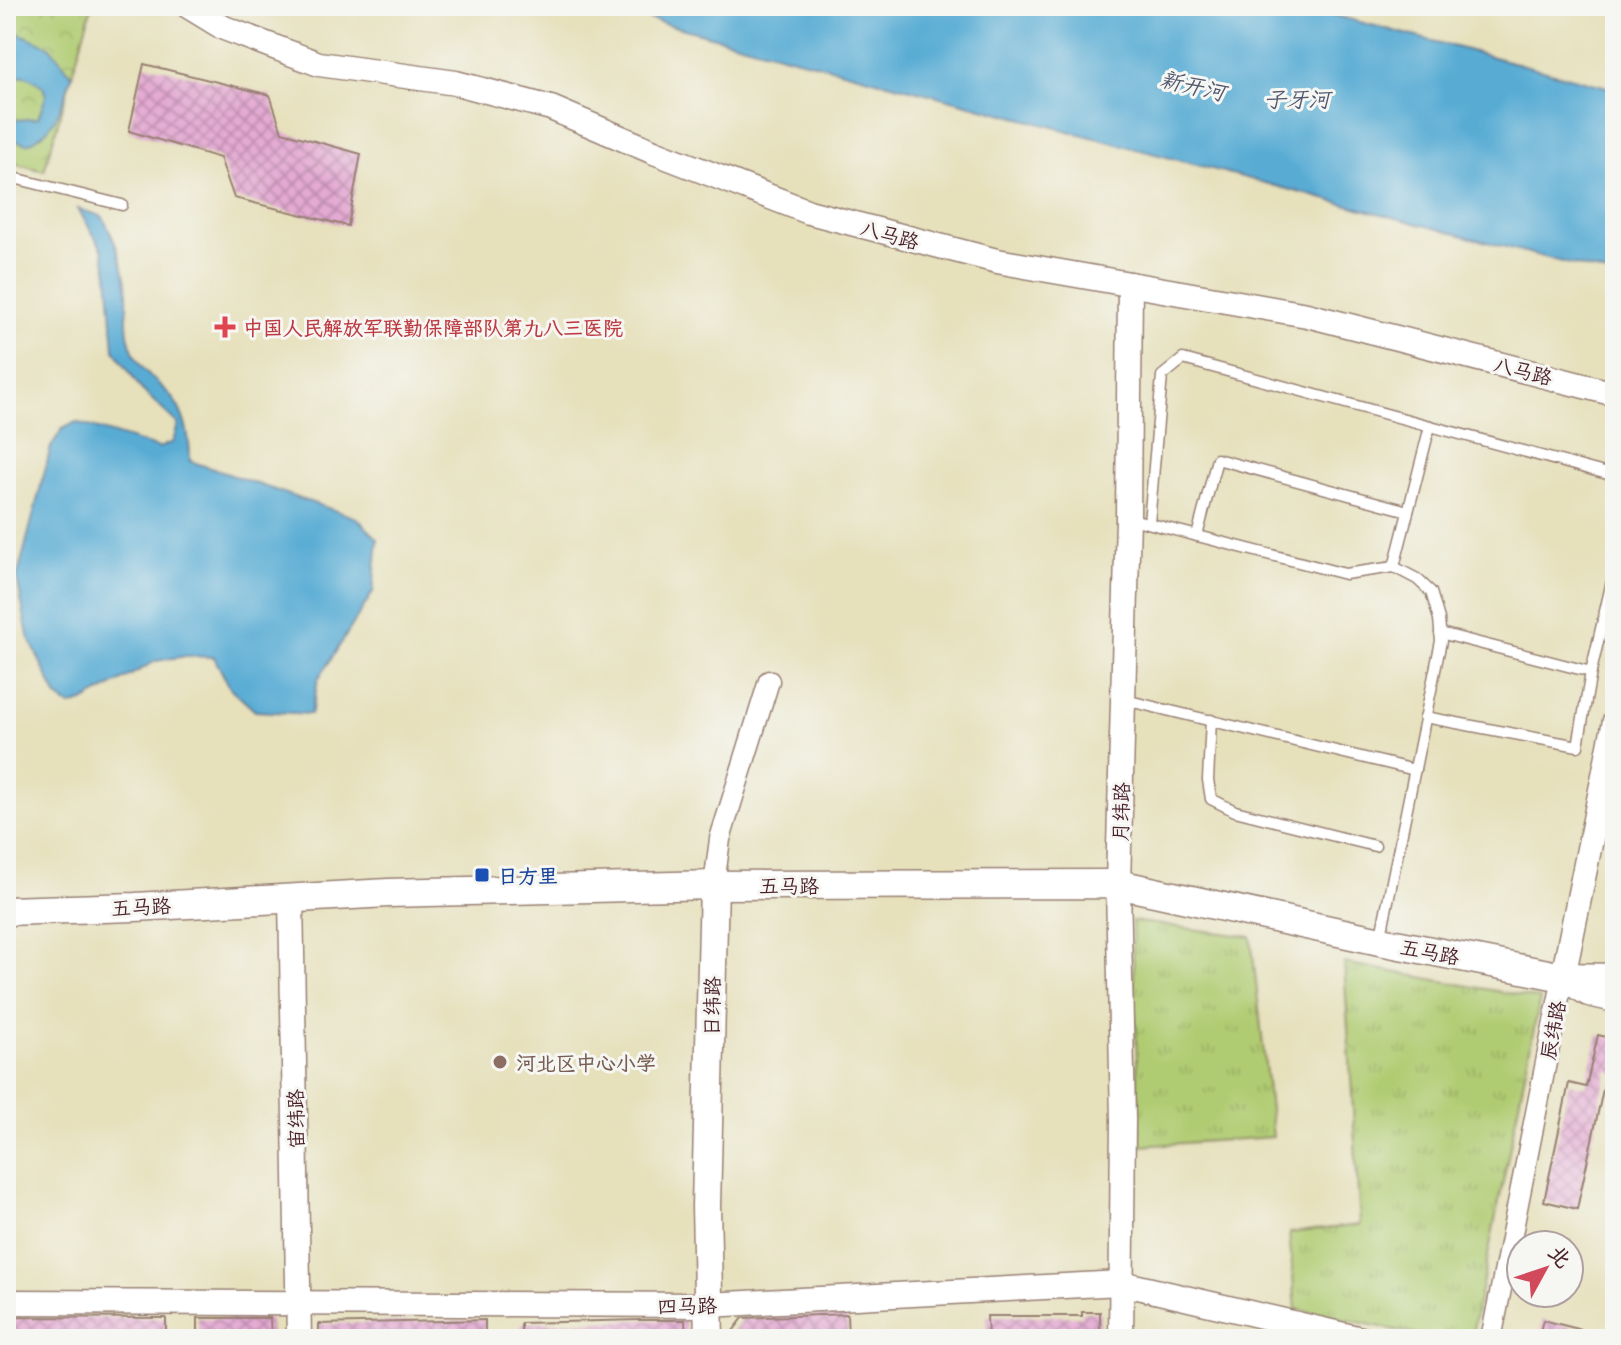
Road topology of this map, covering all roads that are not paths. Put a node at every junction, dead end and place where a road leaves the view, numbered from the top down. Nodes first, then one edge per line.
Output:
1 (188, 6) edge
2 (6, 176) edge
3 (122, 205) dead end
4 (1130, 284) junction
5 (1615, 394) edge
6 (1430, 426) junction
7 (1615, 476) edge
8 (1408, 511) junction
9 (1139, 521) junction
10 (1197, 536) junction
11 (1394, 567) junction
12 (1615, 568) edge
13 (1440, 633) junction
14 (1591, 672) junction
15 (769, 681) dead end
16 (1123, 699) junction
17 (1425, 717) junction
18 (1211, 720) junction
19 (1615, 721) edge
20 (1415, 770) junction
21 (1375, 846) dead end
22 (1118, 884) junction
23 (714, 885) junction
24 (291, 898) junction
25 (6, 911) edge
26 (1380, 941) junction
27 (1563, 977) junction
28 (1615, 978) edge
29 (1615, 998) edge
30 (1121, 1283) junction
31 (6, 1302) edge
32 (298, 1304) junction
33 (708, 1305) junction
34 (299, 1339) edge
35 (709, 1339) edge
36 (1121, 1339) edge
37 (1361, 1339) edge
38 (1491, 1339) edge

1 - 4 street, 八马路
2 - 3 lane
4 - 5 street, 八马路
4 - 9 street, 月纬路
6 - 7 lane
6 - 8 lane
6 - 9 lane
8 - 10 lane
8 - 11 lane
9 - 10 lane
9 - 16 street, 月纬路
10 - 11 lane
11 - 13 lane
12 - 14 lane
13 - 14 lane
13 - 17 lane
14 - 17 lane
15 - 23 street, 日纬路
16 - 18 lane
16 - 22 street, 月纬路
17 - 20 lane
18 - 20 lane
18 - 21 lane
19 - 27 street, 辰纬路
20 - 26 lane
22 - 23 main road, 五马路
22 - 26 main road, 五马路
22 - 30 street, 月纬路
23 - 24 main road, 五马路
23 - 33 main road, 日纬路
24 - 25 main road, 五马路
24 - 32 street, 宙纬路
26 - 27 main road, 五马路
27 - 28 main road, 五马路
27 - 29 main road, 五马路
27 - 38 street, 辰纬路
30 - 33 street, 四马路
30 - 36 street, 月纬路
30 - 37 street, 四马路
31 - 32 street, 四马路
32 - 33 street, 四马路
32 - 34 street, 宙纬路
33 - 35 main road, 日纬路

